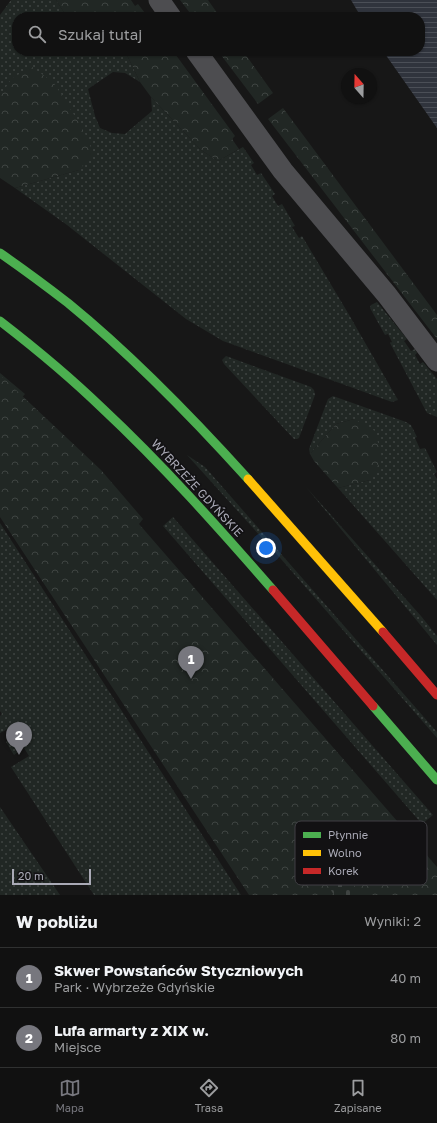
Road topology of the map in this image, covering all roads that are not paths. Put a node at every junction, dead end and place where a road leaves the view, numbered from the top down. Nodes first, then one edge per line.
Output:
1 (159, 0) edge
2 (168, 12) edge
3 (200, 56) edge
4 (0, 253) edge
5 (0, 322) edge
6 (437, 361) edge
7 (437, 695) edge
8 (437, 780) edge

1 - 2 street
3 - 6 street
4 - 7 main road
5 - 8 main road, WYBRZEŻE GDYŃSKIE

